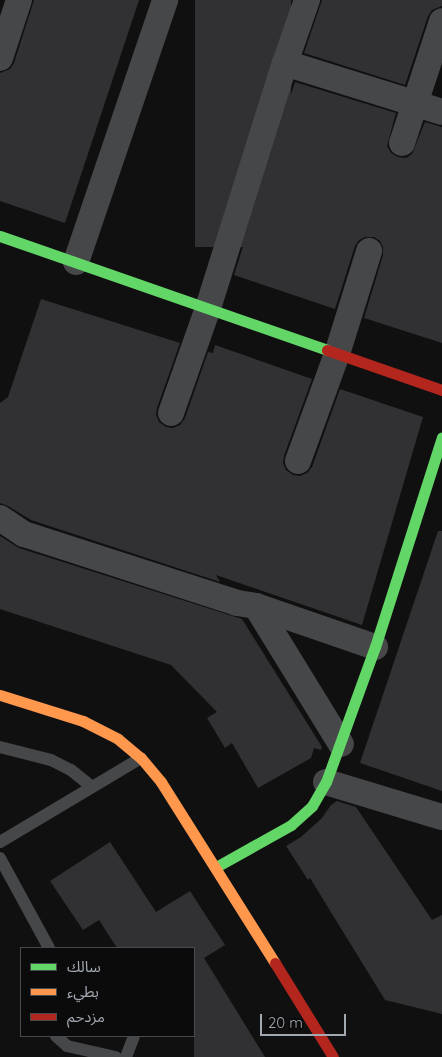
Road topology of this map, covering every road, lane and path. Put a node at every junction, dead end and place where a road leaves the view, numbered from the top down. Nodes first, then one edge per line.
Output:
1 (19, 0) edge
2 (165, 0) edge
3 (307, 0) edge
4 (442, 21) edge
5 (0, 58) edge
6 (285, 63) junction
7 (414, 103) junction
8 (442, 112) edge
9 (402, 143) dead end
10 (0, 236) edge
11 (369, 251) dead end
12 (76, 262) junction
13 (208, 308) junction
14 (337, 354) junction
15 (442, 390) edge
16 (171, 413) dead end
17 (442, 437) edge
18 (298, 461) dead end
19 (0, 518) edge
20 (256, 606) junction
21 (374, 647) junction
22 (0, 695) edge
23 (341, 744) junction
24 (0, 747) edge
25 (141, 758) junction
26 (326, 782) junction
27 (92, 787) junction
28 (442, 817) edge
29 (0, 842) edge
30 (0, 858) edge
31 (216, 867) junction
32 (48, 947) edge
33 (57, 1037) edge
34 (134, 1037) edge
35 (116, 1057) edge
36 (126, 1057) edge
37 (333, 1057) edge

1 - 5 street
2 - 12 street
3 - 6 street
4 - 7 street
6 - 7 street
6 - 13 street
7 - 8 street
7 - 9 street
10 - 12 street
11 - 14 street
12 - 13 street
13 - 14 street
13 - 16 street
14 - 15 street
14 - 18 street
17 - 21 street
19 - 20 street
20 - 21 street
20 - 23 street
21 - 23 street
22 - 25 street
23 - 26 street
24 - 27 lane
25 - 27 lane
25 - 31 street
26 - 28 street
26 - 31 street
27 - 29 lane
30 - 32 lane
31 - 37 street
33 - 35 lane
34 - 36 lane

